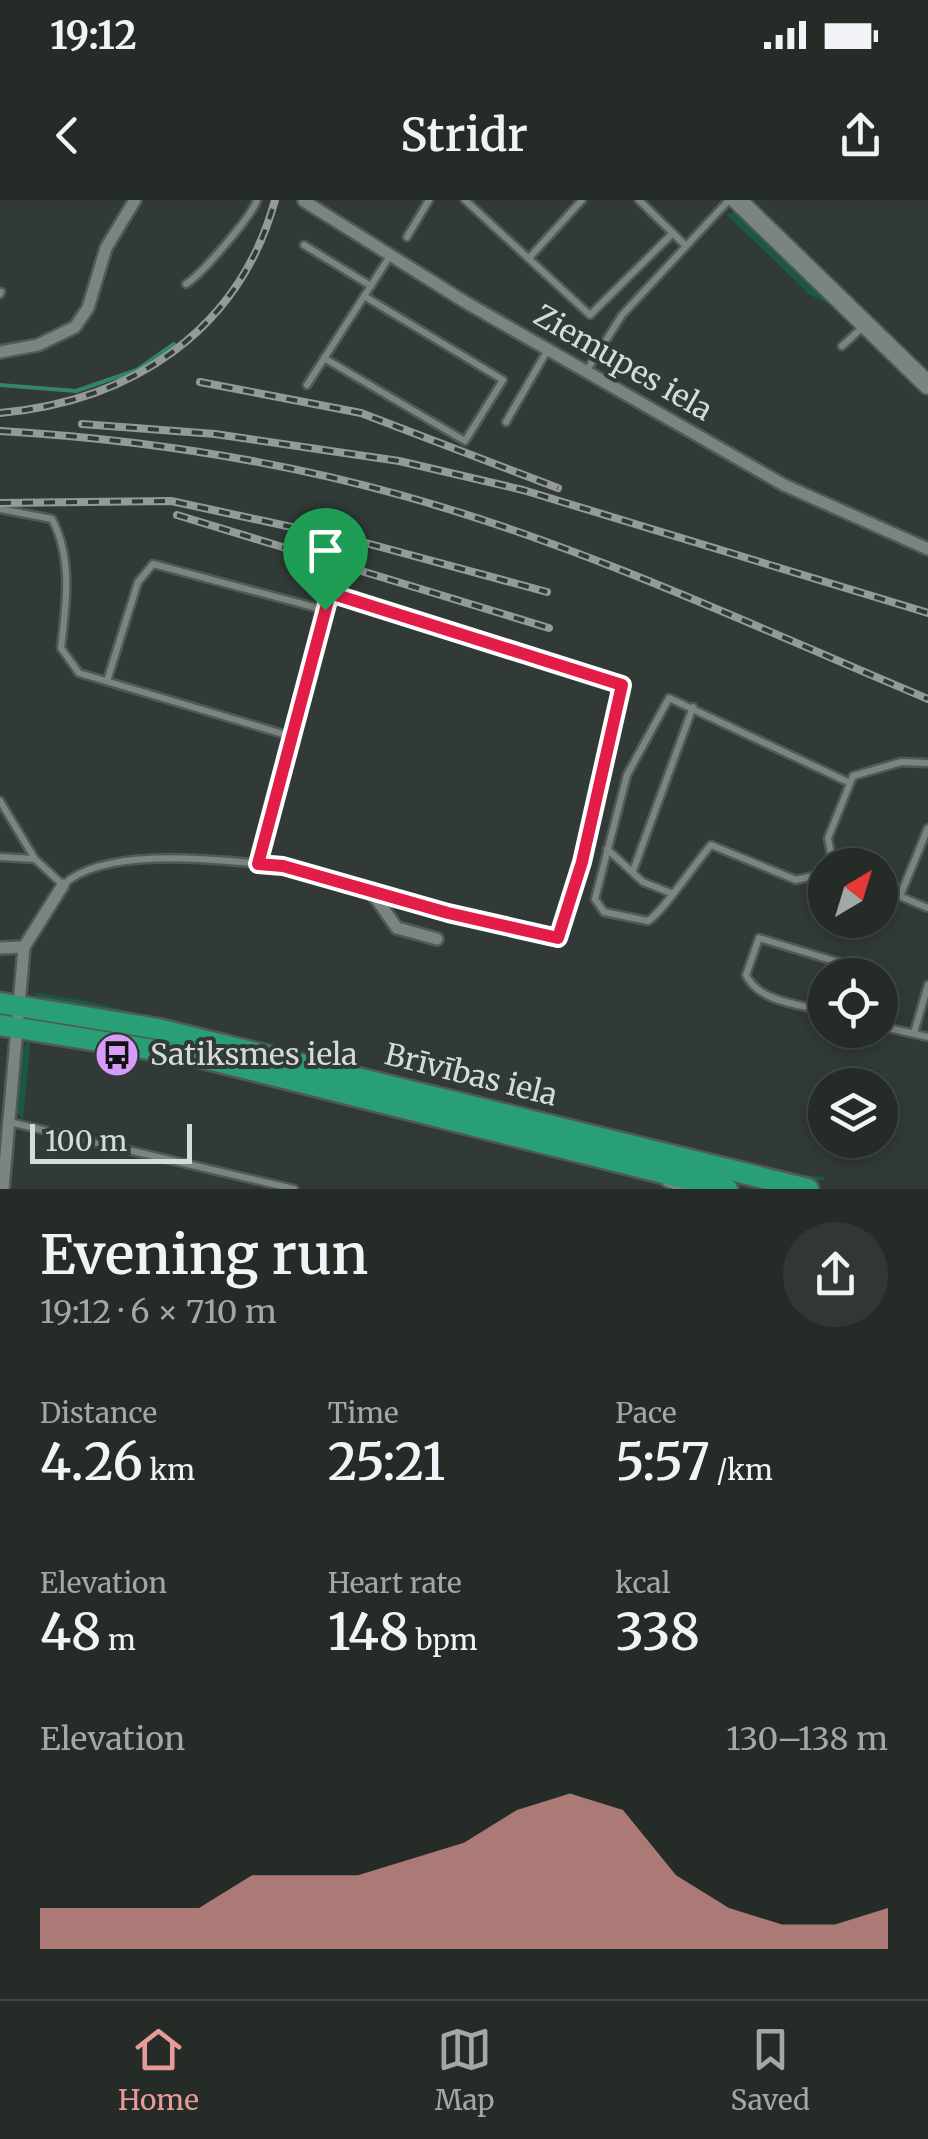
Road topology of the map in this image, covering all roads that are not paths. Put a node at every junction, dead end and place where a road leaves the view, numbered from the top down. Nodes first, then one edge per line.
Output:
1 (135, 200) edge
2 (257, 200) edge
3 (429, 200) edge
4 (465, 200) edge
5 (582, 200) edge
6 (639, 200) edge
7 (733, 200) edge
8 (304, 201) edge
9 (673, 233) junction
10 (407, 237) dead end
11 (304, 245) dead end
12 (686, 246) junction
13 (390, 256) junction
14 (528, 258) junction
15 (186, 284) dead end
16 (371, 286) junction
17 (364, 296) junction
18 (866, 324) junction
19 (842, 346) dead end
20 (548, 350) junction
21 (0, 352) edge
22 (324, 358) junction
23 (587, 370) junction
24 (307, 385) dead end
25 (928, 385) edge
26 (506, 422) dead end
27 (0, 509) edge
28 (928, 548) edge
29 (325, 610) junction
30 (107, 681) junction
31 (693, 707) junction
32 (290, 736) junction
33 (928, 763) edge
34 (850, 783) junction
35 (0, 801) edge
36 (928, 828) edge
37 (830, 848) edge
38 (606, 849) junction
39 (0, 857) edge
40 (35, 859) junction
41 (258, 864) junction
42 (632, 871) junction
43 (808, 877) edge
44 (63, 885) junction
45 (370, 890) junction
46 (671, 893) junction
47 (900, 896) joint
48 (928, 908) edge
49 (437, 939) dead end
50 (24, 947) junction
51 (0, 948) edge
52 (824, 958) edge
53 (928, 985) edge
54 (808, 1007) edge
55 (9, 1015) edge
56 (898, 1030) edge
57 (914, 1033) junction
58 (928, 1037) edge
59 (9, 1122) junction
60 (644, 1168) junction
61 (3, 1189) edge
62 (294, 1189) edge
63 (681, 1189) edge
64 (727, 1189) edge
65 (808, 1189) edge

1 - 21 street
2 - 15 lane
3 - 10 lane
4 - 14 lane
5 - 14 lane
6 - 9 lane
7 - 12 lane
7 - 18 main road
8 - 13 street, Ziemupes iela
9 - 12 lane
9 - 14 lane
11 - 16 lane
12 - 23 lane
13 - 16 lane
13 - 20 street, Ziemupes iela
16 - 17 lane
17 - 22 lane
17 - 22 lane
18 - 19 lane
18 - 25 main road
20 - 23 street, Ziemupes iela
20 - 26 lane
22 - 24 lane
23 - 28 street, Ziemupes iela
27 - 30 lane
29 - 30 lane
29 - 32 lane
29 - 45 lane
30 - 32 lane
31 - 34 lane
31 - 38 lane
31 - 42 lane
32 - 41 lane
33 - 34 lane
34 - 37 lane
35 - 40 lane
36 - 47 lane
38 - 42 lane
38 - 46 lane
39 - 40 lane
40 - 44 lane
41 - 44 lane
41 - 45 lane
42 - 46 lane
43 - 46 lane
44 - 50 street
45 - 49 street
47 - 48 lane
50 - 51 street
50 - 55 street
52 - 54 lane
53 - 57 lane
55 - 59 street
55 - 60 highway, Brīvības iela
55 - 65 highway, Brīvības iela
56 - 57 lane
57 - 58 lane
59 - 61 street
59 - 62 lane
60 - 63 lane
60 - 64 highway, Brīvības iela

